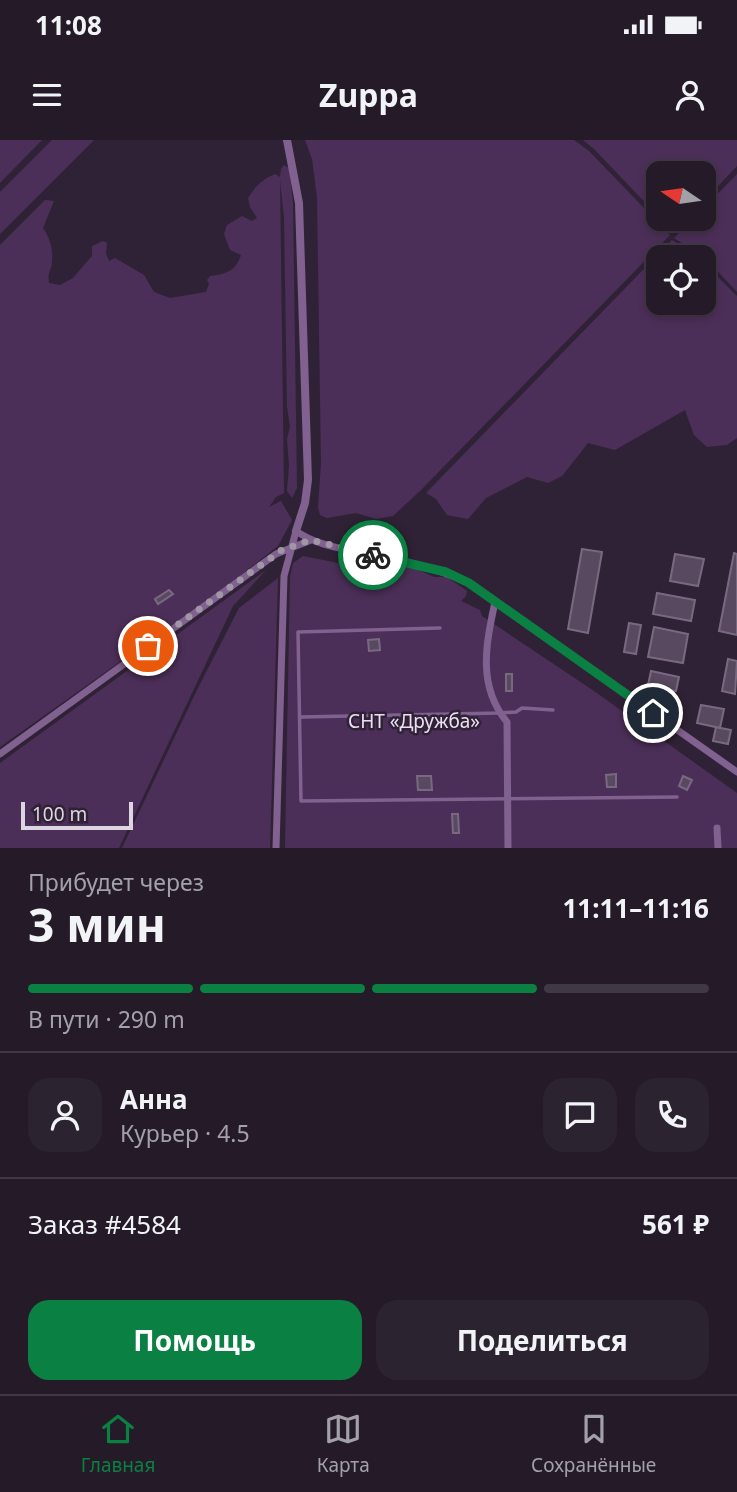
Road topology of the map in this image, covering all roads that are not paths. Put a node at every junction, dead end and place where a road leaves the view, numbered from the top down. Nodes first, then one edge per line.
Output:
1 (287, 140) edge
2 (296, 531) junction
3 (311, 540) junction
4 (290, 547) junction
5 (495, 602) junction
6 (440, 628) dead end
7 (553, 710) dead end
8 (499, 713) junction
9 (301, 717) junction
10 (0, 754) edge
11 (737, 772) edge
12 (677, 797) dead end
13 (508, 799) junction
14 (717, 828) dead end
15 (276, 848) edge
16 (508, 848) edge
17 (718, 848) edge

1 - 2 street
2 - 3 street
2 - 4 street
3 - 4 street
3 - 5 street
4 - 10 street
4 - 15 street
5 - 8 street
5 - 11 street
6 - 9 lane
7 - 8 lane
8 - 9 lane
8 - 13 street
9 - 13 lane
12 - 13 lane
13 - 16 street
14 - 17 street

